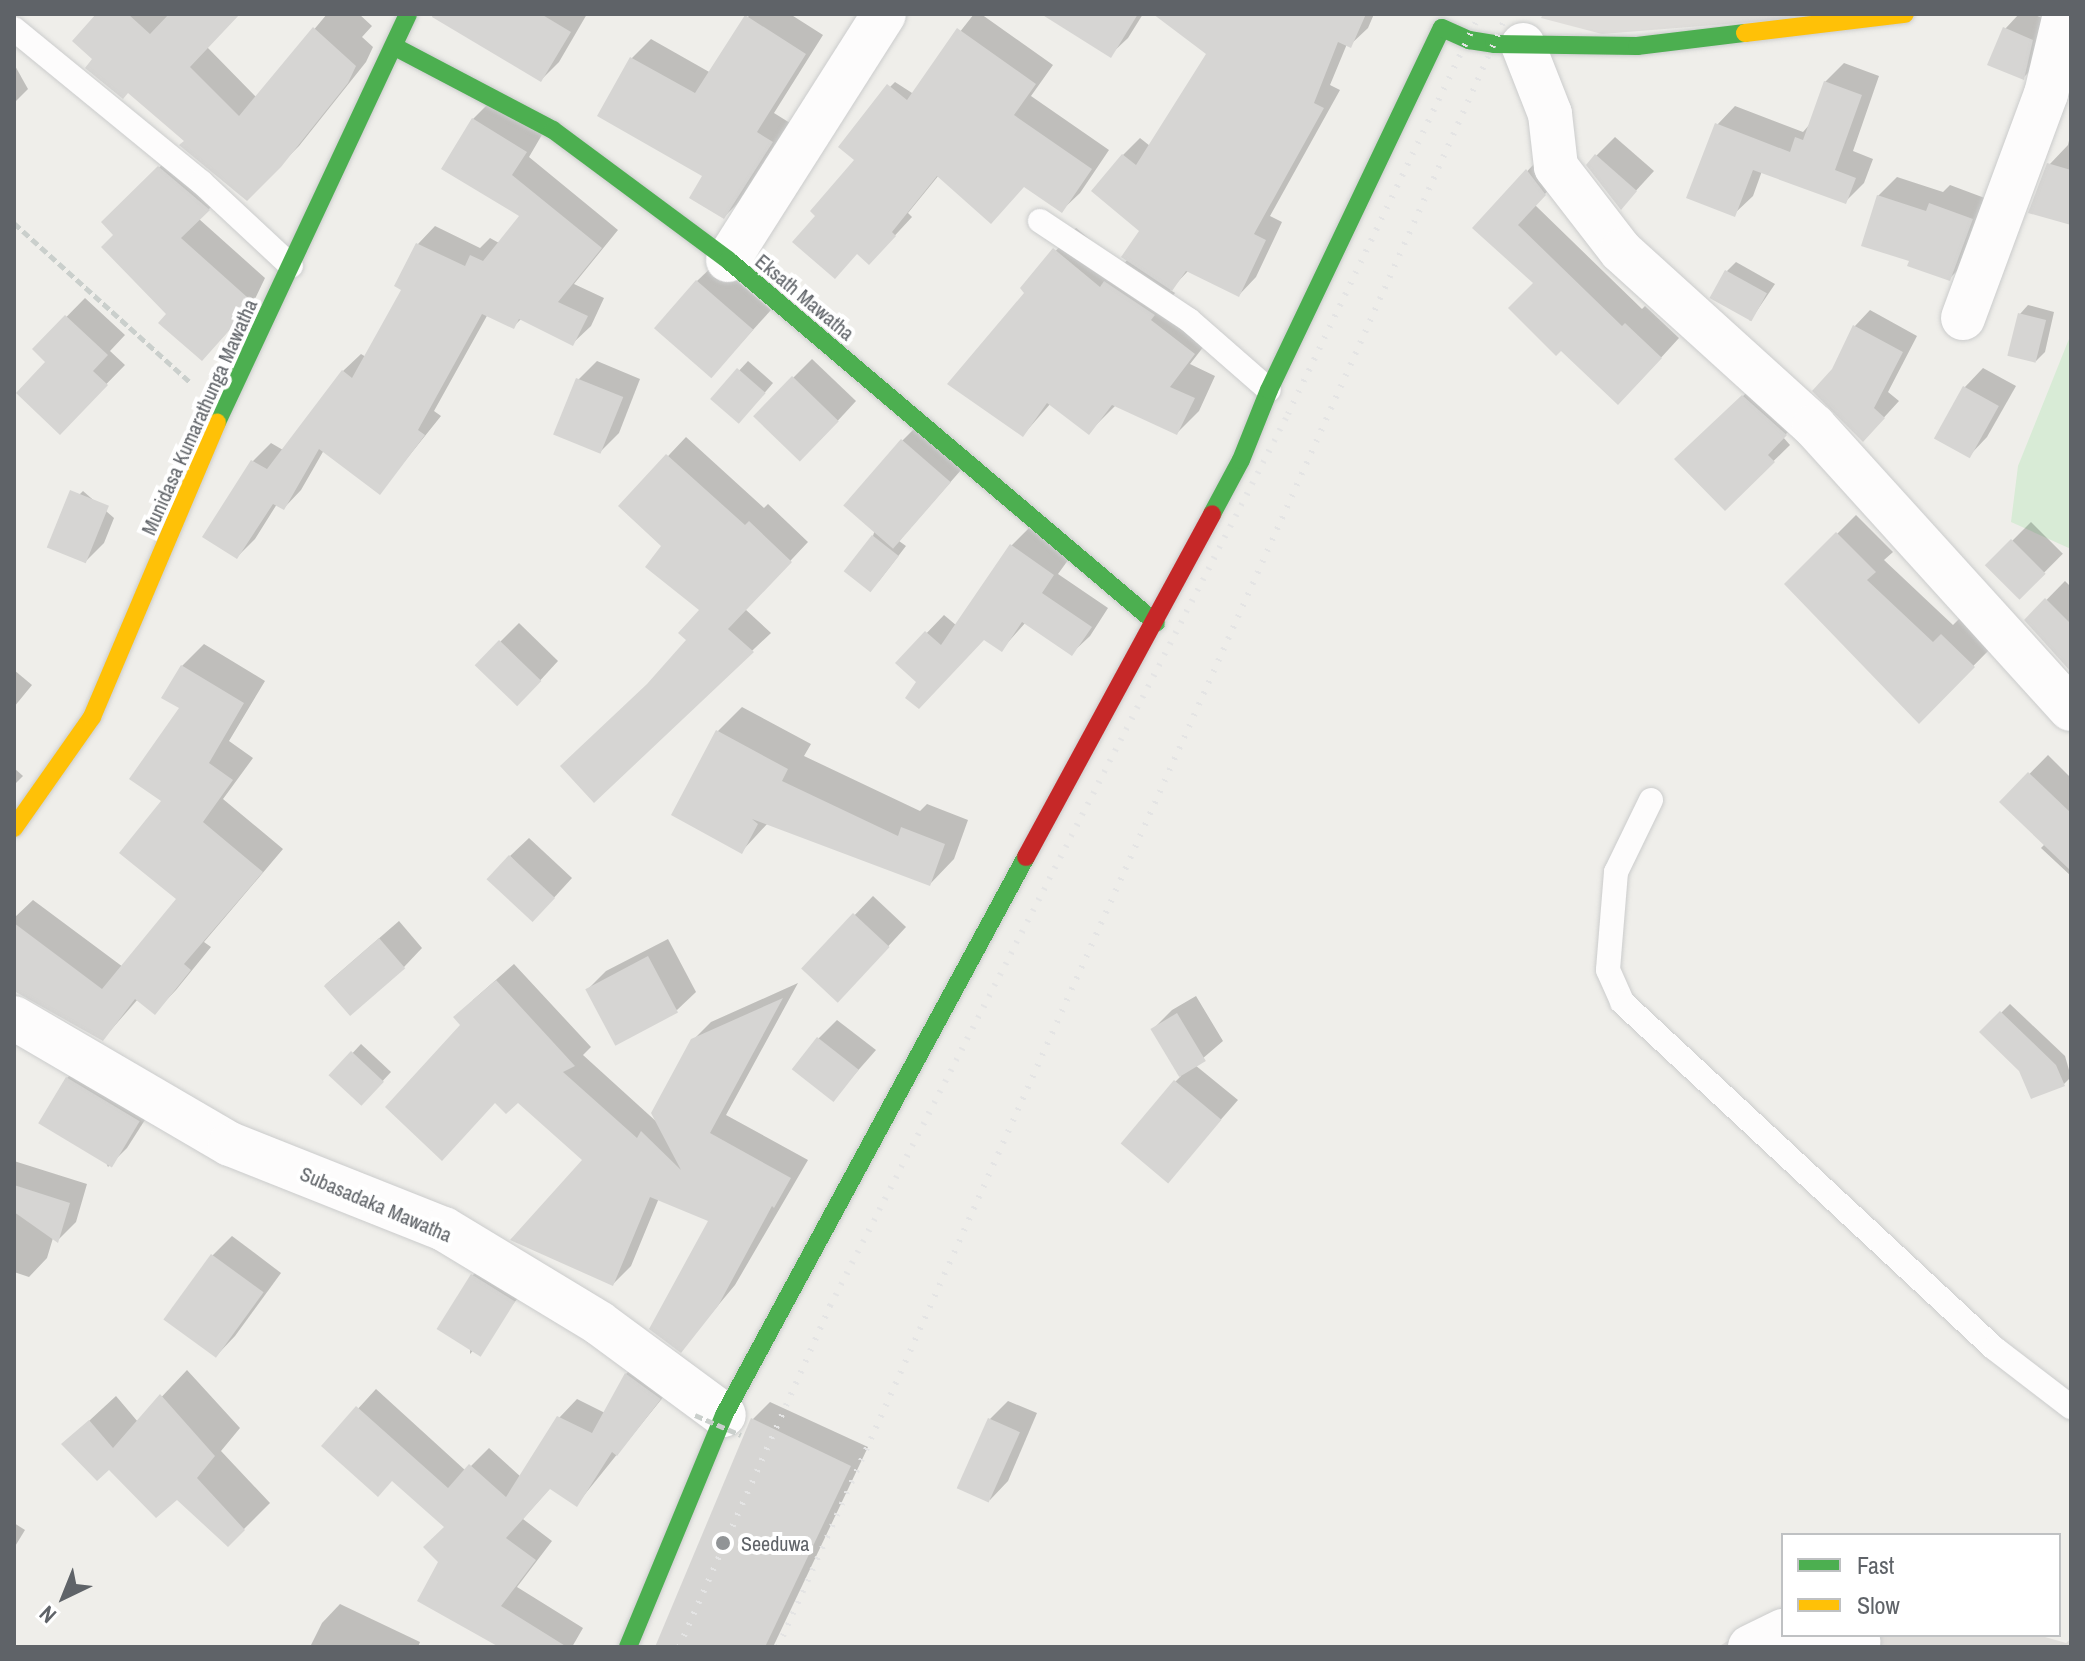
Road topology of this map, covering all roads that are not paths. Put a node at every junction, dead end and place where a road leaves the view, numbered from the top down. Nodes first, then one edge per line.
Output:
1 (408, 14) edge
2 (884, 14) edge
3 (1905, 14) edge
4 (2065, 14) edge
5 (1437, 19) edge
6 (14, 29) edge
7 (1523, 45) junction
8 (395, 47) junction
9 (1040, 221) dead end
10 (728, 260) junction
11 (291, 266) junction
12 (1963, 318) dead end
13 (1269, 390) junction
14 (1156, 623) junction
15 (2071, 709) edge
16 (1651, 800) dead end
17 (14, 828) edge
18 (14, 1018) edge
19 (2071, 1407) edge
20 (720, 1422) junction
21 (1781, 1632) edge
22 (1827, 1637) edge
23 (1858, 1642) dead end
24 (628, 1647) edge
25 (1750, 1647) edge

1 - 8 street, Munidasa Kumarathunga Mawatha
2 - 10 street
3 - 7 street
4 - 12 street
5 - 7 street
5 - 13 street
6 - 11 lane
7 - 15 street
8 - 10 street, Eksath Mawatha
8 - 11 street, Munidasa Kumarathunga Mawatha
9 - 13 lane
10 - 14 street, Eksath Mawatha
11 - 17 street, Munidasa Kumarathunga Mawatha
13 - 14 street
14 - 20 street
16 - 19 lane
18 - 20 street, Subasadaka Mawatha
20 - 24 street
21 - 25 street
22 - 23 street

